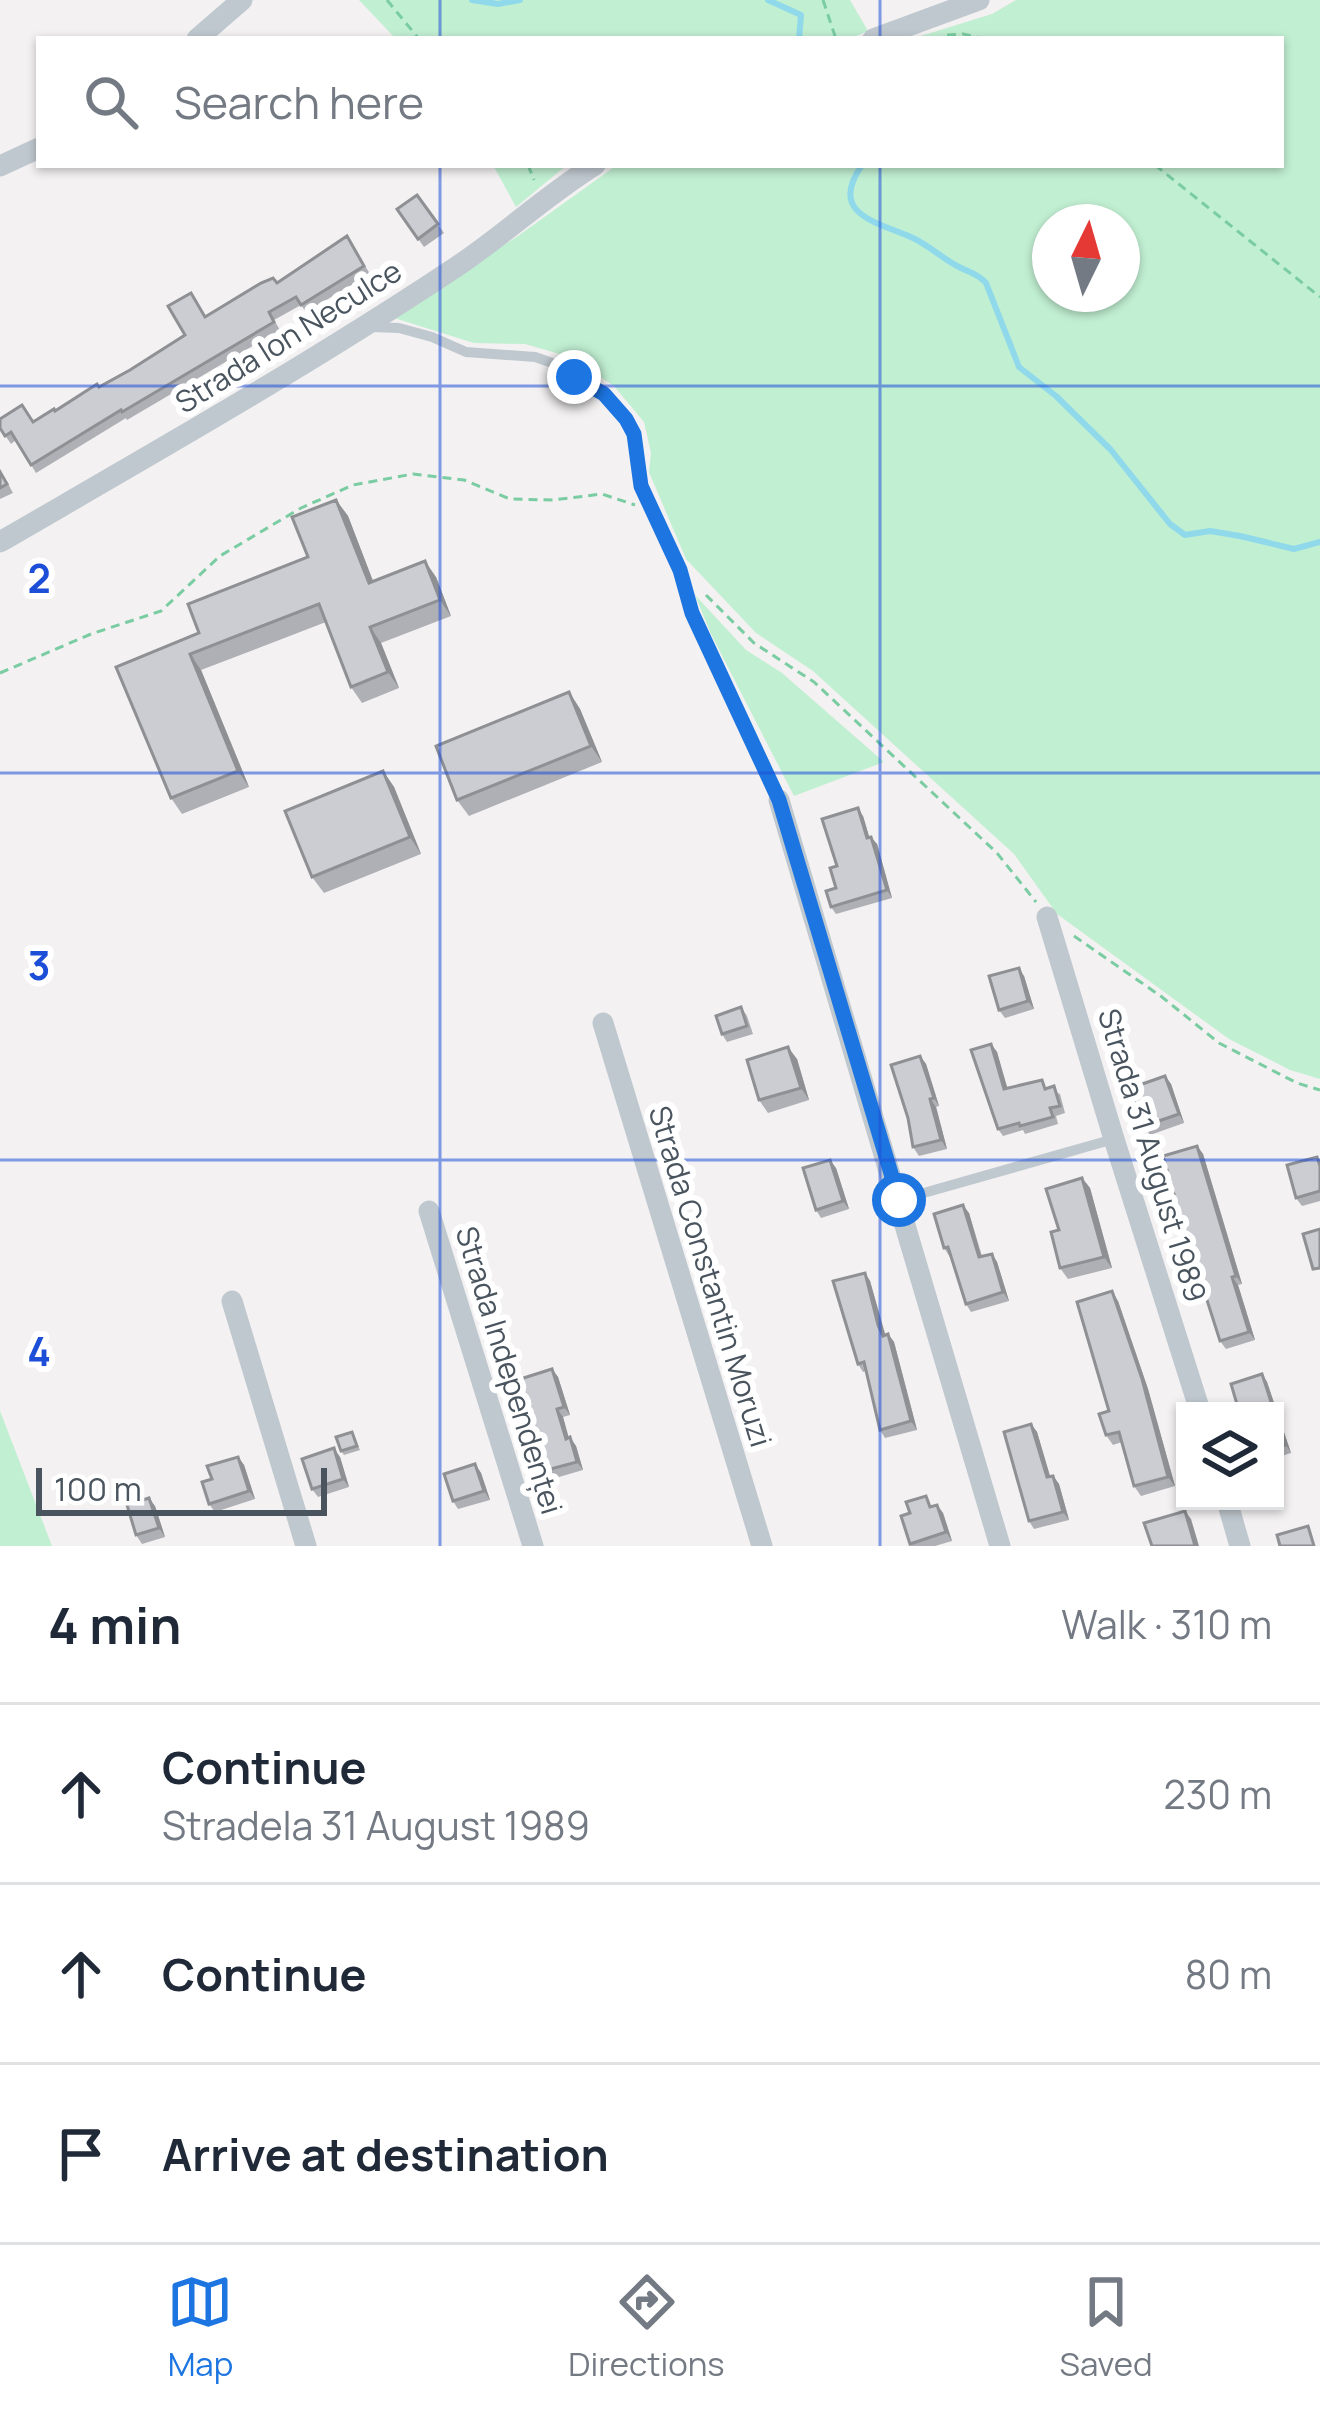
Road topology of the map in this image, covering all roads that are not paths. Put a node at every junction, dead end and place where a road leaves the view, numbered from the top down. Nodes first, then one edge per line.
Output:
1 (242, 0) edge
2 (979, 0) edge
3 (200, 36) edge
4 (880, 36) edge
5 (36, 149) edge
6 (0, 166) edge
7 (590, 168) edge
8 (361, 327) junction
9 (0, 542) edge
10 (779, 800) joint
11 (1047, 917) road end
12 (603, 1023) dead end
13 (1114, 1139) junction
14 (899, 1200) junction
15 (429, 1211) dead end
16 (232, 1301) dead end
17 (1197, 1402) edge
18 (1230, 1510) edge
19 (306, 1546) edge
20 (533, 1546) edge
21 (763, 1546) edge
22 (1000, 1546) edge
23 (1240, 1546) edge

1 - 3 street
2 - 4 street
5 - 6 street
7 - 8 street, Strada Ion Neculce
8 - 9 street, Strada Ion Neculce
8 - 10 lane
10 - 14 street
11 - 13 street, Strada 31 August 1989
12 - 21 street, Strada Constantin Moruzi
13 - 14 lane
13 - 17 street, Strada 31 August 1989
14 - 22 street
15 - 20 street, Strada Independenței
16 - 19 street
18 - 23 street

